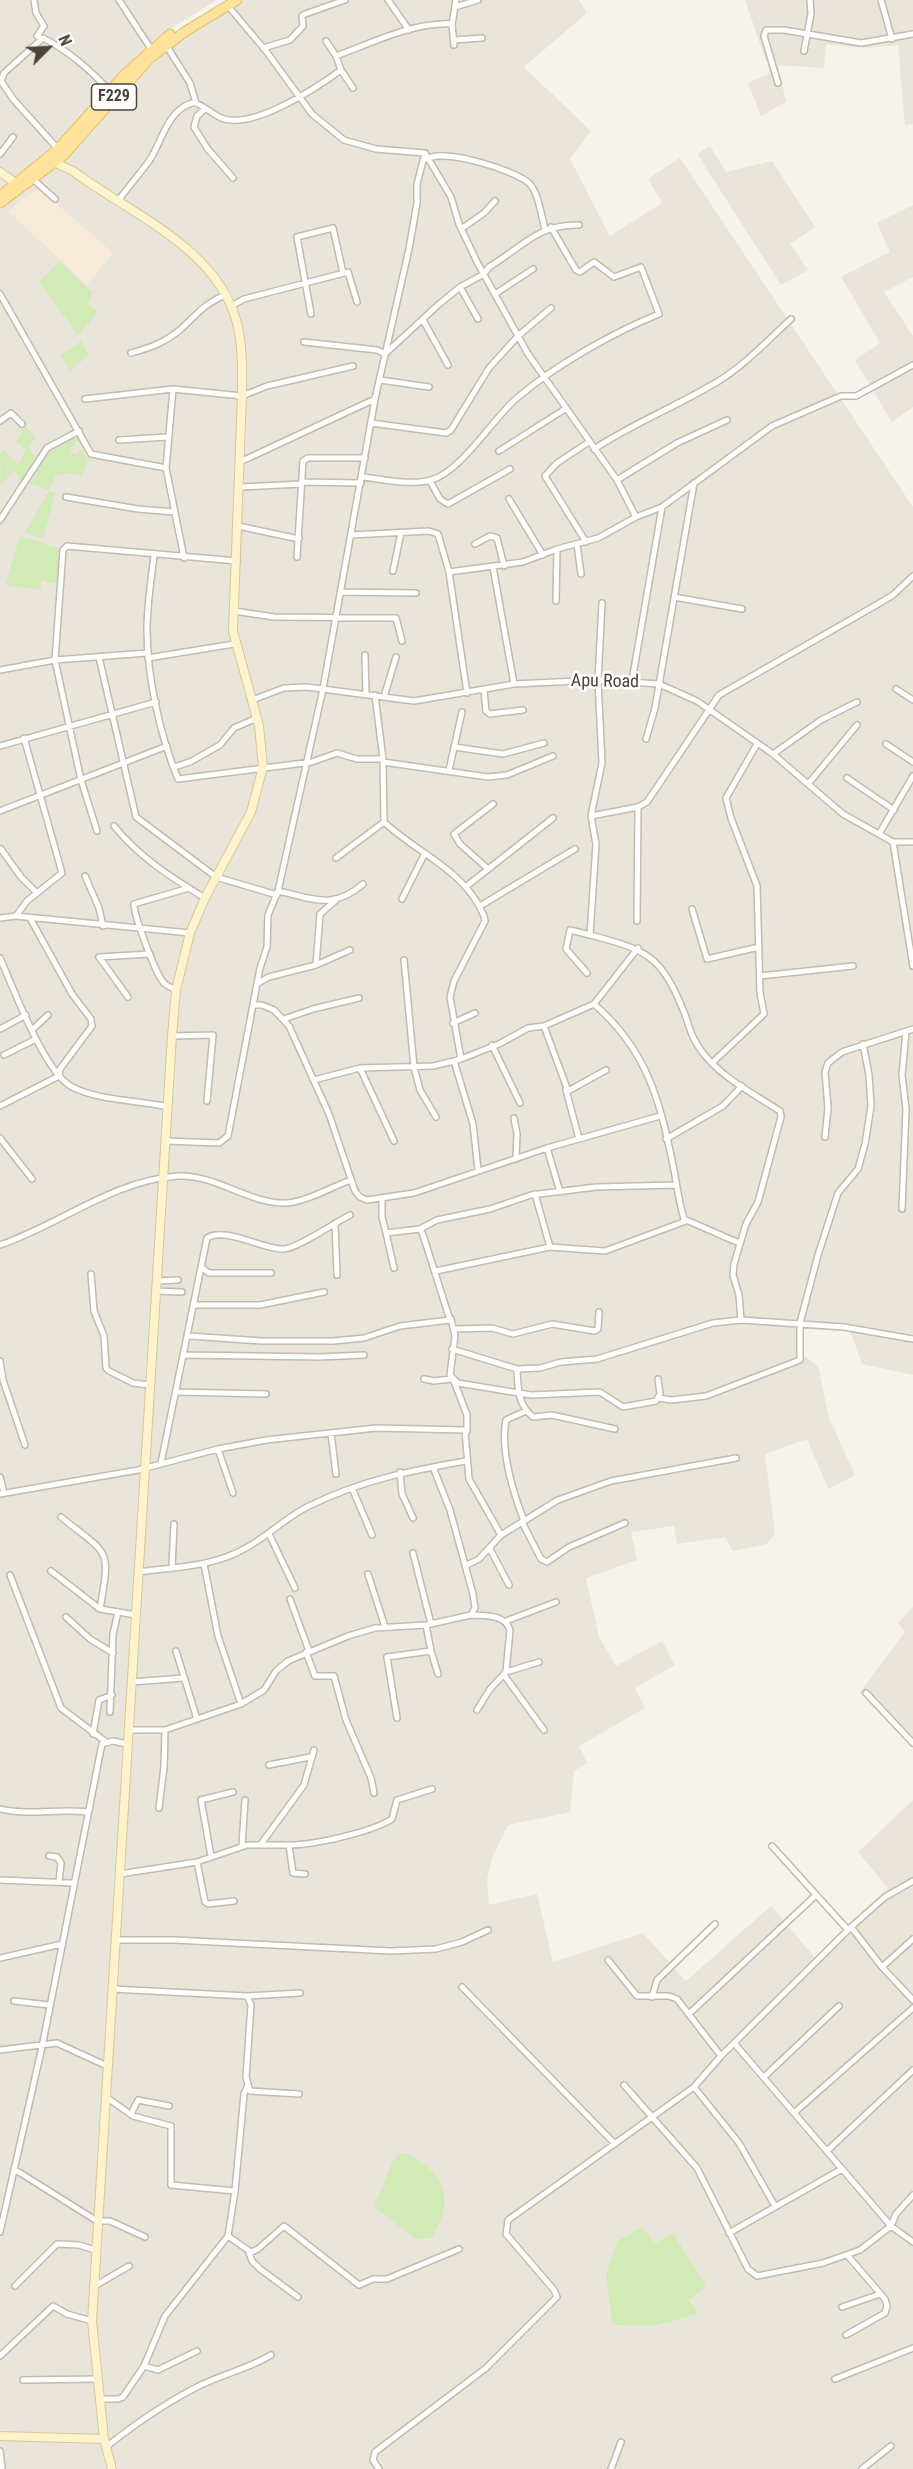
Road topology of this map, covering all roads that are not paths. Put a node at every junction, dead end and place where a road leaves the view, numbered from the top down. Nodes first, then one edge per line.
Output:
1 (34, 0) edge
2 (119, 0) edge
3 (237, 0) edge
4 (345, 0) edge
5 (388, 0) edge
6 (478, 0) edge
7 (810, 0) edge
8 (881, 0) edge
9 (227, 3) edge
10 (456, 3) edge
11 (452, 24) junction
12 (409, 30) junction
13 (913, 34) edge
14 (807, 36) junction
15 (40, 38) junction
16 (482, 38) dead end
17 (891, 39) junction
18 (326, 41) dead end
19 (166, 45) junction
20 (263, 48) junction
21 (151, 49) junction
22 (804, 51) dead end
23 (336, 56) junction
24 (341, 70) junction
25 (778, 82) dead end
26 (353, 88) dead end
27 (110, 91) junction
28 (300, 95) junction
29 (196, 103) junction
30 (204, 110) junction
31 (13, 137) dead end
32 (0, 154) edge
33 (59, 156) junction
34 (426, 156) junction
35 (0, 172) edge
36 (233, 178) dead end
37 (34, 180) junction
38 (17, 184) junction
39 (0, 196) edge
40 (55, 199) dead end
41 (495, 201) dead end
42 (118, 202) junction
43 (0, 203) edge
44 (579, 225) dead end
45 (548, 228) junction
46 (461, 229) junction
47 (533, 269) dead end
48 (343, 273) junction
49 (484, 274) junction
50 (304, 283) junction
51 (460, 287) junction
52 (0, 294) edge
53 (495, 294) junction
54 (225, 295) junction
55 (357, 302) dead end
56 (231, 306) junction
57 (551, 308) dead end
58 (311, 314) dead end
59 (478, 319) dead end
60 (791, 319) dead end
61 (423, 320) junction
62 (518, 336) junction
63 (304, 342) dead end
64 (131, 353) dead end
65 (385, 354) junction
66 (448, 365) dead end
67 (913, 365) edge
68 (353, 366) dead end
69 (543, 378) junction
70 (380, 380) junction
71 (429, 387) dead end
72 (173, 389) junction
73 (242, 396) junction
74 (85, 399) dead end
75 (375, 399) junction
76 (566, 409) junction
77 (728, 420) dead end
78 (0, 421) edge
79 (371, 423) junction
80 (22, 424) dead end
81 (79, 431) junction
82 (167, 437) junction
83 (119, 440) dead end
84 (589, 442) junction
85 (594, 449) junction
86 (499, 451) dead end
87 (364, 458) junction
88 (242, 461) junction
89 (166, 468) junction
90 (510, 469) dead end
91 (362, 480) junction
92 (617, 480) junction
93 (430, 481) junction
94 (302, 483) junction
95 (694, 483) junction
96 (240, 487) junction
97 (66, 497) dead end
98 (509, 499) dead end
99 (662, 507) junction
100 (175, 512) junction
101 (636, 517) junction
102 (0, 520) edge
103 (238, 526) junction
104 (401, 533) junction
105 (351, 535) junction
106 (299, 539) junction
107 (586, 542) junction
108 (475, 544) dead end
109 (577, 544) junction
110 (557, 549) junction
111 (543, 555) junction
112 (154, 556) junction
113 (297, 557) dead end
114 (184, 558) junction
115 (237, 561) junction
116 (504, 566) junction
117 (493, 567) junction
118 (393, 572) dead end
119 (449, 572) junction
120 (581, 574) dead end
121 (913, 576) edge
122 (340, 592) junction
123 (416, 592) dead end
124 (674, 597) junction
125 (556, 601) dead end
126 (602, 603) dead end
127 (742, 609) dead end
128 (234, 611) junction
129 (335, 616) junction
130 (402, 641) dead end
131 (234, 644) junction
132 (148, 655) junction
133 (365, 656) dead end
134 (99, 657) junction
135 (396, 657) dead end
136 (55, 660) junction
137 (0, 670) edge
138 (598, 680) junction
139 (632, 681) junction
140 (514, 684) junction
141 (659, 684) junction
142 (896, 689) dead end
143 (323, 690) junction
144 (484, 691) junction
145 (467, 693) junction
146 (366, 694) junction
147 (375, 695) junction
148 (384, 696) junction
149 (252, 700) junction
150 (913, 700) edge
151 (156, 702) junction
152 (857, 702) dead end
153 (523, 710) dead end
154 (710, 711) junction
155 (462, 712) dead end
156 (112, 714) junction
157 (257, 718) junction
158 (857, 725) dead end
159 (68, 727) junction
160 (24, 738) junction
161 (646, 739) dead end
162 (544, 742) dead end
163 (757, 744) junction
164 (886, 744) dead end
165 (0, 746) edge
166 (167, 746) junction
167 (454, 747) junction
168 (773, 754) junction
169 (553, 756) dead end
170 (383, 760) junction
171 (305, 762) junction
172 (913, 762) edge
173 (123, 764) junction
174 (174, 767) junction
175 (263, 768) junction
176 (449, 770) junction
177 (913, 776) edge
178 (847, 778) dead end
179 (81, 780) junction
180 (808, 783) junction
181 (40, 796) junction
182 (493, 804) dead end
183 (638, 807) junction
184 (894, 810) junction
185 (0, 812) edge
186 (591, 816) junction
187 (554, 818) dead end
188 (384, 822) junction
189 (114, 826) dead end
190 (97, 831) dead end
191 (879, 834) junction
192 (893, 842) junction
193 (913, 842) edge
194 (1, 849) edge
195 (575, 849) dead end
196 (424, 855) junction
197 (336, 858) dead end
198 (487, 868) junction
199 (85, 876) dead end
200 (216, 877) junction
201 (363, 884) dead end
202 (468, 885) junction
203 (189, 888) junction
204 (37, 893) junction
205 (277, 893) junction
206 (205, 898) junction
207 (402, 899) dead end
208 (335, 901) junction
209 (480, 906) junction
210 (692, 909) dead end
211 (16, 916) junction
212 (0, 918) edge
213 (30, 918) junction
214 (638, 921) dead end
215 (103, 926) junction
216 (142, 930) junction
217 (190, 933) junction
218 (590, 935) junction
219 (759, 947) junction
220 (638, 948) junction
221 (350, 951) dead end
222 (150, 954) junction
223 (0, 958) edge
224 (404, 960) dead end
225 (316, 965) junction
226 (853, 966) dead end
227 (913, 966) edge
228 (587, 973) dead end
229 (760, 976) junction
230 (258, 983) junction
231 (176, 990) junction
232 (128, 997) dead end
233 (359, 998) dead end
234 (594, 1004) junction
235 (253, 1005) junction
236 (475, 1013) dead end
237 (26, 1015) junction
238 (48, 1015) dead end
239 (284, 1019) junction
240 (453, 1023) junction
241 (544, 1026) junction
242 (0, 1029) edge
243 (913, 1029) edge
244 (32, 1030) junction
245 (906, 1032) junction
246 (172, 1036) junction
247 (36, 1040) junction
248 (862, 1044) junction
249 (492, 1045) junction
250 (4, 1054) dead end
251 (457, 1060) junction
252 (712, 1063) junction
253 (414, 1067) junction
254 (360, 1068) junction
255 (606, 1070) dead end
256 (59, 1076) junction
257 (314, 1080) junction
258 (742, 1086) junction
259 (566, 1090) junction
260 (207, 1101) dead end
261 (520, 1103) dead end
262 (0, 1106) edge
263 (168, 1107) junction
264 (660, 1116) junction
265 (436, 1117) dead end
266 (514, 1118) dead end
267 (825, 1137) dead end
268 (0, 1138) edge
269 (579, 1139) junction
270 (666, 1139) junction
271 (166, 1141) junction
272 (394, 1141) dead end
273 (547, 1148) junction
274 (516, 1159) junction
275 (478, 1170) junction
276 (32, 1179) dead end
277 (162, 1179) junction
278 (351, 1180) junction
279 (676, 1185) junction
280 (560, 1192) junction
281 (534, 1194) junction
282 (382, 1198) junction
283 (902, 1209) dead end
284 (350, 1215) dead end
285 (686, 1221) junction
286 (335, 1223) junction
287 (420, 1229) junction
288 (386, 1233) junction
289 (739, 1243) junction
290 (0, 1245) edge
291 (550, 1247) junction
292 (201, 1267) junction
293 (394, 1268) dead end
294 (436, 1271) junction
295 (271, 1272) dead end
296 (90, 1274) dead end
297 (337, 1275) dead end
298 (178, 1280) dead end
299 (156, 1281) junction
300 (156, 1291) junction
301 (182, 1292) dead end
302 (324, 1292) dead end
303 (194, 1305) junction
304 (599, 1312) dead end
305 (452, 1319) junction
306 (741, 1320) junction
307 (800, 1323) junction
308 (455, 1329) junction
309 (189, 1336) junction
310 (913, 1339) edge
311 (452, 1349) junction
312 (185, 1355) junction
313 (364, 1355) dead end
314 (0, 1361) edge
315 (517, 1369) junction
316 (424, 1379) dead end
317 (658, 1379) dead end
318 (452, 1380) junction
319 (2, 1381) edge
320 (150, 1385) junction
321 (177, 1392) junction
322 (266, 1394) dead end
323 (518, 1394) junction
324 (658, 1398) junction
325 (526, 1411) junction
326 (615, 1428) dead end
327 (467, 1431) junction
328 (331, 1433) junction
329 (25, 1444) dead end
330 (218, 1449) junction
331 (736, 1458) dead end
332 (466, 1461) junction
333 (161, 1463) junction
334 (433, 1467) junction
335 (147, 1468) junction
336 (400, 1472) junction
337 (336, 1474) dead end
338 (0, 1477) edge
339 (352, 1488) junction
340 (233, 1493) dead end
341 (2, 1494) edge
342 (61, 1517) dead end
343 (413, 1518) dead end
344 (523, 1521) junction
345 (625, 1523) dead end
346 (174, 1524) dead end
347 (269, 1534) junction
348 (372, 1535) dead end
349 (501, 1535) junction
350 (490, 1549) junction
351 (413, 1553) dead end
352 (204, 1564) junction
353 (465, 1566) junction
354 (172, 1567) junction
355 (51, 1571) dead end
356 (138, 1572) junction
357 (368, 1574) dead end
358 (10, 1575) dead end
359 (509, 1585) dead end
360 (295, 1588) dead end
361 (290, 1599) dead end
362 (556, 1602) dead end
363 (100, 1609) junction
364 (118, 1612) junction
365 (136, 1615) junction
366 (471, 1615) junction
367 (66, 1617) dead end
368 (506, 1621) junction
369 (428, 1625) junction
370 (385, 1627) junction
371 (176, 1651) dead end
372 (431, 1651) junction
373 (307, 1652) junction
374 (113, 1653) junction
375 (539, 1662) dead end
376 (438, 1674) dead end
377 (505, 1674) junction
378 (184, 1678) junction
379 (132, 1682) junction
380 (866, 1693) dead end
381 (112, 1695) junction
382 (241, 1704) junction
383 (477, 1710) dead end
384 (110, 1712) dead end
385 (397, 1718) dead end
386 (197, 1719) junction
387 (129, 1730) junction
388 (165, 1730) junction
389 (544, 1730) dead end
390 (93, 1734) junction
391 (106, 1742) junction
392 (913, 1743) edge
393 (127, 1744) junction
394 (314, 1750) dead end
395 (310, 1758) junction
396 (269, 1765) dead end
397 (432, 1789) dead end
398 (233, 1792) dead end
399 (374, 1793) dead end
400 (245, 1800) dead end
401 (159, 1808) dead end
402 (0, 1809) edge
403 (87, 1812) junction
404 (261, 1844) junction
405 (289, 1845) junction
406 (242, 1846) junction
407 (772, 1846) dead end
408 (49, 1856) dead end
409 (211, 1856) junction
410 (197, 1862) junction
411 (120, 1874) junction
412 (305, 1874) dead end
413 (0, 1880) edge
414 (913, 1881) edge
415 (59, 1882) junction
416 (73, 1883) junction
417 (816, 1895) junction
418 (234, 1901) dead end
419 (715, 1924) dead end
420 (850, 1928) junction
421 (488, 1930) dead end
422 (913, 1939) edge
423 (116, 1940) junction
424 (62, 1944) junction
425 (0, 1958) edge
426 (608, 1960) dead end
427 (882, 1967) junction
428 (462, 1987) dead end
429 (112, 1989) junction
430 (300, 1993) dead end
431 (247, 1996) junction
432 (652, 1997) junction
433 (913, 2000) edge
434 (14, 2001) dead end
435 (49, 2005) junction
436 (839, 2006) dead end
437 (913, 2008) edge
438 (690, 2013) junction
439 (734, 2043) junction
440 (42, 2047) junction
441 (0, 2050) edge
442 (721, 2056) junction
443 (107, 2066) junction
444 (913, 2070) edge
445 (764, 2077) junction
446 (248, 2085) junction
447 (624, 2085) dead end
448 (694, 2087) junction
449 (299, 2094) dead end
450 (105, 2096) junction
451 (169, 2106) dead end
452 (794, 2113) junction
453 (131, 2114) junction
454 (653, 2115) junction
455 (615, 2144) junction
456 (827, 2151) junction
457 (14, 2169) junction
458 (842, 2169) junction
459 (235, 2191) junction
460 (913, 2195) edge
461 (775, 2206) junction
462 (96, 2221) junction
463 (891, 2226) junction
464 (0, 2232) edge
465 (729, 2232) junction
466 (228, 2236) junction
467 (145, 2237) dead end
468 (913, 2242) edge
469 (459, 2248) dead end
470 (94, 2250) junction
471 (249, 2253) junction
472 (848, 2256) junction
473 (129, 2266) dead end
474 (15, 2286) dead end
475 (93, 2288) junction
476 (880, 2294) junction
477 (298, 2297) dead end
478 (842, 2307) dead end
479 (92, 2322) junction
480 (846, 2335) dead end
481 (913, 2348) edge
482 (198, 2351) dead end
483 (271, 2355) dead end
484 (0, 2356) edge
485 (144, 2366) junction
486 (97, 2379) junction
487 (835, 2379) dead end
488 (23, 2380) dead end
489 (100, 2399) junction
490 (0, 2436) edge
491 (621, 2442) dead end
492 (105, 2443) junction
493 (891, 2446) dead end
494 (0, 2451) edge
495 (2, 2469) edge
496 (112, 2469) edge
497 (379, 2469) edge
498 (611, 2469) edge
499 (862, 2469) edge

1 - 15 street
2 - 21 street
3 - 9 main road, F229
4 - 20 street
5 - 12 street
6 - 10 street
7 - 14 street
8 - 17 street
9 - 19 main road, F229
9 - 20 street
9 - 21 main road, F229
10 - 11 street
11 - 12 street
11 - 16 street
12 - 23 street
13 - 17 street
14 - 17 street
14 - 22 street
14 - 25 street
15 - 27 street
15 - 33 street
18 - 23 street
19 - 29 street
19 - 33 main road, F229
20 - 28 street
21 - 27 main road, F229
23 - 24 street
24 - 26 street
24 - 28 street
27 - 33 main road, F229
28 - 30 street
28 - 34 street
29 - 30 street
29 - 42 street
30 - 36 street
31 - 32 street
33 - 37 main road, F229
33 - 38 main road, F229
33 - 42 street
34 - 45 street
34 - 46 street
34 - 65 street
35 - 38 street
37 - 40 street
37 - 43 main road, F229
38 - 39 main road, F229
41 - 46 street
42 - 54 street
44 - 45 street
45 - 49 street
45 - 69 street
46 - 49 street
47 - 53 street
48 - 50 street
48 - 50 street
48 - 55 street
49 - 51 street
49 - 53 street
50 - 56 street
50 - 58 street
51 - 59 street
51 - 61 street
52 - 81 street
53 - 62 street
54 - 56 street
54 - 64 street
56 - 73 street
57 - 62 street
60 - 85 street
61 - 65 street
61 - 66 street
62 - 69 street
62 - 79 street
63 - 65 street
65 - 70 street
67 - 95 street
68 - 73 street
69 - 76 street
69 - 93 street
70 - 71 street
70 - 75 street
72 - 73 street
72 - 74 street
72 - 82 street
73 - 88 street
75 - 79 street
75 - 88 street
76 - 84 street
76 - 86 street
77 - 92 street
78 - 80 street
79 - 87 street
81 - 89 street
81 - 102 street
82 - 83 street
82 - 89 street
84 - 85 street
84 - 107 street
85 - 92 street
87 - 91 street
87 - 94 street
88 - 96 street
89 - 100 street
90 - 93 street
91 - 93 street
91 - 94 street
91 - 105 street
92 - 101 street
94 - 96 street
94 - 106 street
95 - 99 street
95 - 124 street
96 - 103 street
97 - 100 street
98 - 111 street
99 - 101 street
99 - 139 street
100 - 114 street
101 - 107 street
103 - 106 street
103 - 115 street
104 - 105 street
104 - 118 street
104 - 119 street
105 - 122 street
106 - 113 street
107 - 109 street
108 - 116 street
109 - 110 street
109 - 120 street
110 - 111 street
110 - 125 street
111 - 116 street
112 - 114 street
112 - 132 street
112 - 136 street
114 - 115 street
115 - 128 street
116 - 117 street
117 - 119 street
117 - 140 street
119 - 145 street
121 - 154 street
122 - 123 street
122 - 129 street
124 - 127 street
124 - 141 street
126 - 138 street
128 - 129 street
128 - 131 street
129 - 130 street
129 - 143 street
131 - 132 street
131 - 149 street
132 - 134 street
132 - 151 street
133 - 146 street
134 - 136 street
134 - 156 street
135 - 148 street
136 - 137 street
136 - 159 street
138 - 139 street, Apu Road
138 - 140 street, Apu Road
138 - 186 street
139 - 141 street, Apu Road
140 - 144 street, Apu Road
141 - 154 street, Apu Road
141 - 161 street
142 - 150 street
143 - 146 street, Apu Road
143 - 149 street, Apu Road
143 - 171 street
144 - 145 street, Apu Road
144 - 153 street
145 - 148 street, Apu Road
146 - 147 street, Apu Road
147 - 148 street, Apu Road
147 - 170 street
149 - 157 street
151 - 156 street
151 - 166 street
152 - 168 street
154 - 163 street, Apu Road
154 - 183 street
155 - 167 street
156 - 159 street
156 - 173 street
157 - 174 street
157 - 175 street
158 - 180 street
159 - 160 street
159 - 179 street
160 - 165 street
160 - 181 street
162 - 167 street
163 - 168 street, Apu Road
163 - 219 street
164 - 172 street
166 - 173 street
166 - 174 street
167 - 176 street
168 - 180 street, Apu Road
169 - 176 street
170 - 171 street
170 - 176 street
170 - 188 street
171 - 175 street
171 - 205 street
173 - 179 street
173 - 200 street
174 - 175 street
175 - 200 street
177 - 184 street
178 - 184 street
179 - 181 street
179 - 190 street
180 - 191 street, Apu Road
181 - 185 street
181 - 204 street
182 - 198 street
183 - 186 street
183 - 214 street
184 - 191 street
186 - 218 street
187 - 198 street
188 - 196 street
188 - 197 street
189 - 203 street
191 - 192 street, Apu Road
192 - 193 street, Apu Road
192 - 227 street
194 - 204 street
195 - 209 street
196 - 202 street
196 - 207 street
198 - 202 street
199 - 215 street
200 - 205 street
200 - 206 street
201 - 208 street
202 - 209 street
203 - 206 street
203 - 216 street
204 - 211 street
205 - 208 street
205 - 230 street
206 - 217 street
208 - 225 street
209 - 240 street
210 - 219 street
211 - 212 street
211 - 213 street
213 - 215 street
213 - 256 street
215 - 216 street
216 - 217 street
216 - 222 street
217 - 231 street
218 - 220 street
218 - 228 street
219 - 229 street
220 - 234 street
220 - 252 street
221 - 225 street
222 - 231 street
222 - 232 street
223 - 237 street
224 - 253 street
225 - 230 street
226 - 229 street
229 - 252 street
230 - 235 street
231 - 246 street
233 - 239 street
234 - 241 street
234 - 264 street
235 - 239 street
235 - 271 street
236 - 240 street
237 - 242 street
237 - 244 street
238 - 244 street
239 - 257 street
240 - 251 street
241 - 249 street
241 - 259 street
243 - 245 street
244 - 247 street
245 - 248 street
245 - 283 street
246 - 260 street
246 - 263 street
247 - 250 street
247 - 256 street
248 - 267 street
248 - 307 street
249 - 251 street
249 - 261 street
251 - 253 street
251 - 275 street
252 - 258 street
253 - 254 street
253 - 265 street
254 - 257 street
254 - 272 street
255 - 259 street
256 - 262 street
256 - 263 street
257 - 278 street
258 - 270 street
258 - 289 street
259 - 269 street
263 - 271 street
264 - 269 street
264 - 270 street
266 - 274 street
268 - 276 street
269 - 273 street
270 - 279 street
271 - 277 street
273 - 274 street
273 - 280 street
274 - 275 street
275 - 282 street
277 - 278 street
277 - 290 street
277 - 299 street
278 - 282 street
279 - 280 street
279 - 285 street
280 - 281 street
281 - 287 street
281 - 291 street
282 - 288 street
284 - 286 street
285 - 289 street
285 - 291 street
286 - 292 street
286 - 297 street
287 - 288 street
287 - 294 street
288 - 293 street
289 - 306 street
291 - 294 street
292 - 295 street
292 - 303 street
294 - 305 street
296 - 320 street
298 - 299 street
299 - 300 street
300 - 301 street
300 - 320 street
302 - 303 street
303 - 309 street
304 - 308 street
305 - 308 street
305 - 309 street
306 - 307 street
306 - 315 street
307 - 310 street
307 - 324 street
308 - 311 street
309 - 312 street
311 - 315 street
311 - 318 street
312 - 313 street
312 - 321 street
314 - 319 street
315 - 323 street
316 - 318 street
317 - 324 street
318 - 323 street
318 - 327 street
319 - 329 street
320 - 335 street
321 - 322 street
321 - 333 street
323 - 324 street
323 - 325 street
325 - 326 street
325 - 344 street
327 - 328 street
327 - 332 street
328 - 330 street
328 - 337 street
330 - 333 street
330 - 340 street
331 - 344 street
332 - 334 street
332 - 349 street
333 - 335 street
334 - 336 street
334 - 353 street
335 - 341 street
335 - 356 street
336 - 339 street
336 - 343 street
338 - 341 street
339 - 347 street
339 - 348 street
342 - 363 street
344 - 345 street
344 - 349 street
346 - 354 street
347 - 352 street
347 - 360 street
349 - 350 street
350 - 353 street
350 - 359 street
351 - 369 street
352 - 354 street
352 - 382 street
353 - 366 street
354 - 356 street
355 - 363 street
356 - 365 street
357 - 370 street
358 - 390 street
361 - 373 street
362 - 368 street
363 - 364 street
364 - 365 street
364 - 374 street
365 - 379 street
366 - 368 street
366 - 369 street
367 - 374 street
368 - 377 street
369 - 370 street
369 - 372 street
370 - 373 street
371 - 378 street
372 - 376 street
372 - 385 street
373 - 382 street
373 - 399 street
374 - 381 street
375 - 377 street
377 - 383 street
377 - 389 street
378 - 379 street
378 - 386 street
379 - 387 street
380 - 392 street
381 - 384 street
381 - 390 street
382 - 386 street
386 - 388 street
387 - 388 street
387 - 393 street
388 - 401 street
390 - 391 street
391 - 393 street
391 - 403 street
393 - 411 street
394 - 395 street
395 - 396 street
395 - 404 street
397 - 405 street
398 - 409 street
400 - 406 street
402 - 403 street
403 - 416 street
404 - 405 street
404 - 406 street
405 - 412 street
406 - 409 street
407 - 417 street
408 - 415 street
409 - 410 street
410 - 411 street
410 - 418 street
411 - 423 street
413 - 415 street
414 - 420 street
415 - 416 street
416 - 424 street
417 - 420 street
417 - 438 street
419 - 432 street
420 - 427 street
420 - 439 street
421 - 423 street
422 - 427 street
423 - 429 street
424 - 425 street
424 - 435 street
426 - 432 street
427 - 433 street
428 - 455 street
429 - 431 street
429 - 443 street
430 - 431 street
431 - 446 street
432 - 438 street
434 - 435 street
435 - 440 street
436 - 445 street
437 - 452 street
438 - 442 street
439 - 442 street
439 - 445 street
440 - 441 street
440 - 443 street
440 - 457 street
442 - 448 street
443 - 450 street
444 - 456 street
445 - 452 street
446 - 449 street
446 - 459 street
447 - 454 street
448 - 454 street
448 - 461 street
450 - 453 street
450 - 462 street
451 - 453 street
452 - 456 street
453 - 459 street
454 - 455 street
454 - 465 street
455 - 497 street
456 - 458 street
457 - 462 street
457 - 464 street
458 - 461 street
458 - 463 street
459 - 466 street
460 - 463 street
461 - 465 street
462 - 467 street
462 - 470 street
463 - 468 street
463 - 472 street
465 - 472 street
466 - 471 street
466 - 485 street
469 - 471 street
470 - 474 street
470 - 475 street
471 - 477 street
472 - 476 street
473 - 475 street
475 - 479 street
476 - 478 street
476 - 480 street
479 - 484 street
479 - 486 street
481 - 487 street
482 - 485 street
483 - 492 street
485 - 489 street
486 - 488 street
486 - 489 street
489 - 492 street
490 - 492 street
491 - 498 street
492 - 496 street
493 - 499 street
494 - 495 street

